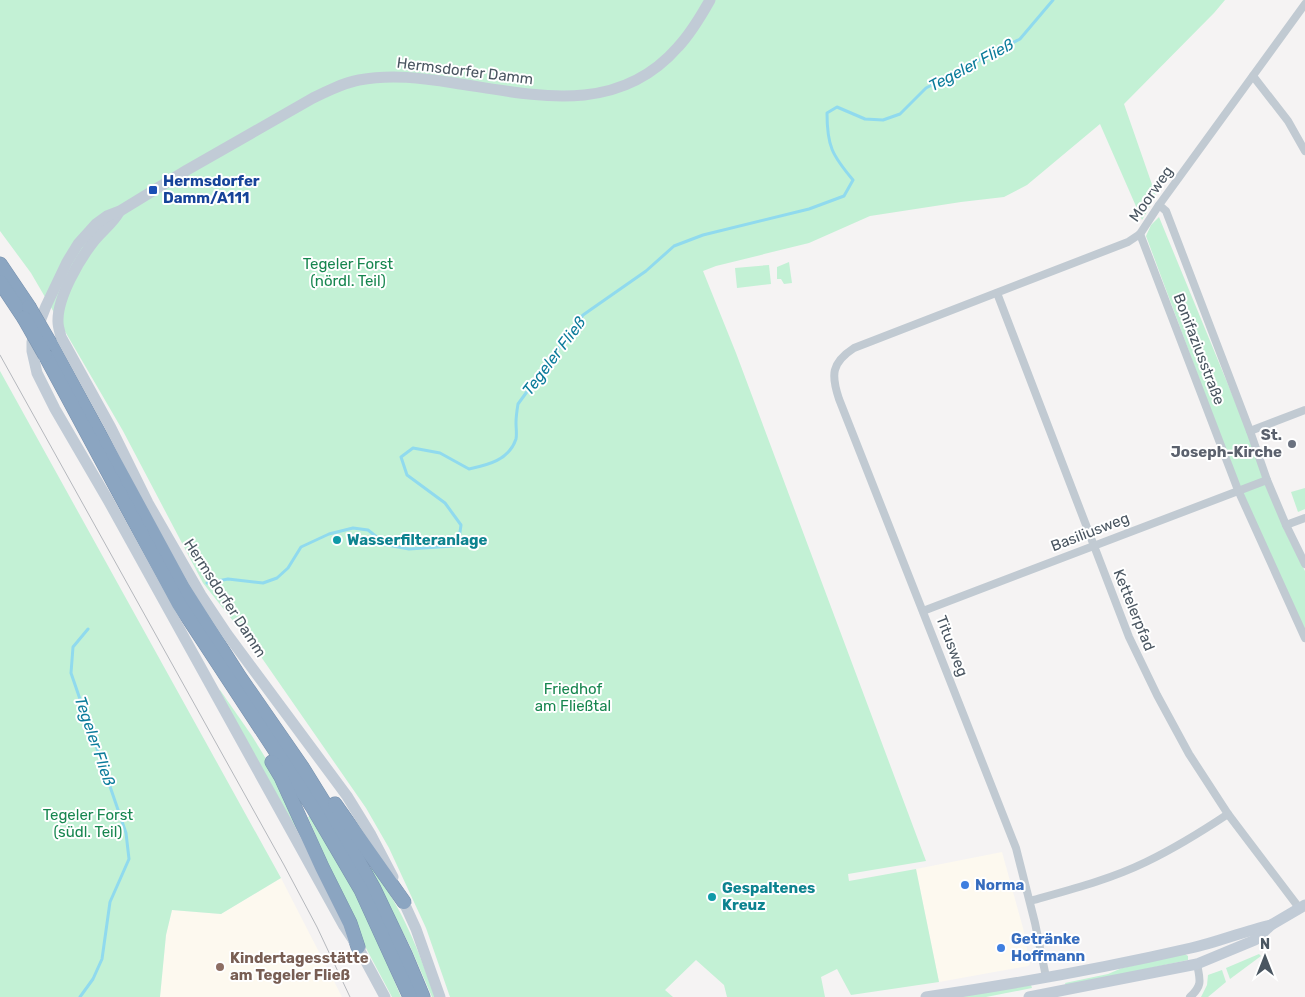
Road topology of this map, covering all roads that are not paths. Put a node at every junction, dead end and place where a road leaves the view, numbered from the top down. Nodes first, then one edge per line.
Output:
1 (710, 0) edge
2 (1305, 4) edge
3 (1253, 76) junction
4 (1305, 151) edge
5 (1159, 205) junction
6 (120, 210) junction
7 (1140, 234) junction
8 (0, 264) edge
9 (0, 282) edge
10 (997, 293) junction
11 (26, 312) junction
12 (865, 342) joint
13 (48, 349) junction
14 (1305, 410) edge
15 (1250, 431) junction
16 (1267, 480) junction
17 (1238, 490) junction
18 (1305, 518) edge
19 (1286, 525) junction
20 (1094, 546) junction
21 (1305, 564) edge
22 (924, 611) junction
23 (194, 628) junction
24 (1305, 638) edge
25 (260, 706) junction
26 (1228, 814) junction
27 (404, 902) junction
28 (1030, 902) junction
29 (1302, 907) edge
30 (1271, 925) junction
31 (358, 947) junction
32 (1193, 948) junction
33 (1197, 964) junction
34 (1046, 977) junction
35 (1049, 995) edge
36 (385, 997) edge
37 (410, 997) edge
38 (424, 997) edge
39 (440, 997) edge
40 (926, 997) edge
41 (1029, 997) edge
42 (1190, 997) edge

1 - 6 main road, Hermsdorfer Damm
2 - 3 street, Moorweg
3 - 4 street
3 - 5 street, Moorweg
5 - 7 street, Moorweg
5 - 15 street, Bonifaziusstraße
6 - 27 main road, Hermsdorfer Damm
6 - 31 main road, Hermsdorfer Damm
7 - 10 street, Moorweg
7 - 17 street, Bonifaziusstraße
8 - 11 highway
9 - 11 highway
10 - 12 street, Moorweg
10 - 20 street, Kettelerpfad
11 - 13 highway, bridge
12 - 22 street, Titusweg
13 - 23 highway
13 - 25 highway
14 - 15 street
15 - 16 street, Bonifaziusstraße
16 - 17 street, Basiliusweg
16 - 19 street, Bonifaziusstraße
17 - 20 street, Basiliusweg
17 - 24 street, Bonifaziusstraße
18 - 19 street
19 - 21 street, Bonifaziusstraße
20 - 22 street, Basiliusweg
20 - 26 street, Kettelerpfad
22 - 28 street, Titusweg
23 - 31 highway
23 - 37 highway
25 - 27 highway
25 - 38 highway
26 - 28 street
26 - 29 street, Kettelerpfad
27 - 39 main road, Hermsdorfer Damm
28 - 34 street, Titusweg
29 - 30 main road
30 - 32 main road
30 - 33 main road
31 - 36 main road, Hermsdorfer Damm
32 - 33 main road
32 - 34 main road
33 - 35 main road
33 - 42 street
34 - 35 main road
34 - 40 main road
35 - 41 main road

